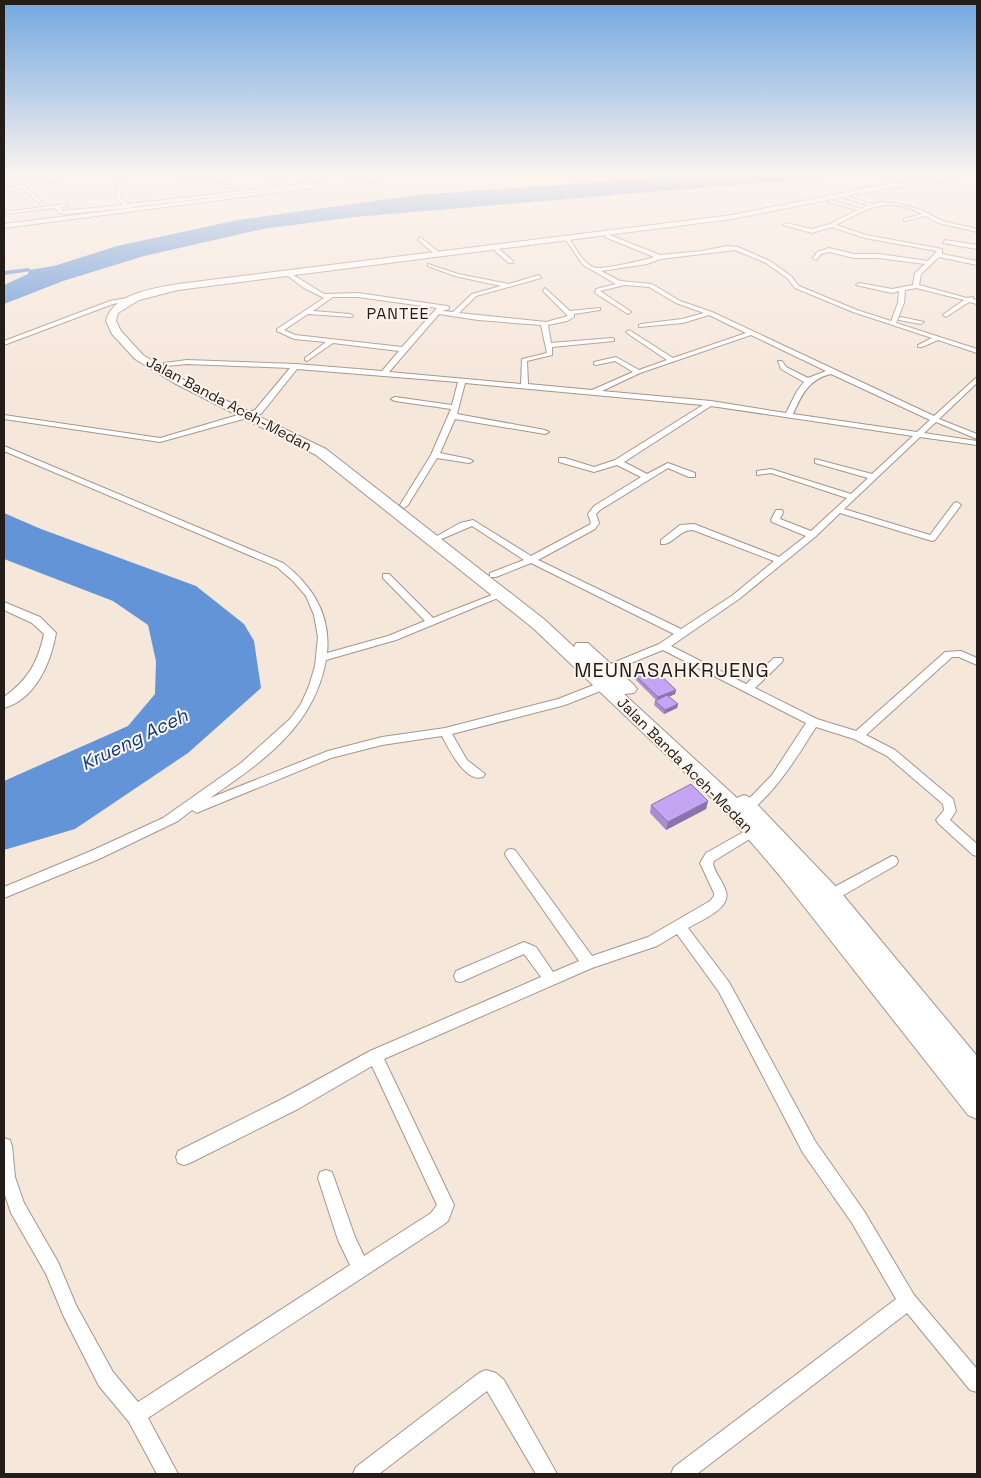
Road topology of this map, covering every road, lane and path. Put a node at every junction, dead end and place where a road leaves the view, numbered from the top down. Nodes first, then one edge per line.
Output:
1 (422, 242) edge
2 (553, 242) edge
3 (560, 242) edge
4 (569, 242) edge
5 (622, 242) edge
6 (892, 242) edge
7 (945, 242) joint
8 (977, 247) edge
9 (497, 250) junction
10 (938, 252) junction
11 (659, 257) junction
12 (816, 258) dead end
13 (436, 259) junction
14 (510, 262) dead end
15 (929, 263) junction
16 (977, 263) edge
17 (594, 270) junction
18 (290, 275) junction
19 (539, 277) dead end
20 (623, 284) junction
21 (859, 285) dead end
22 (509, 286) junction
23 (916, 286) junction
24 (930, 289) junction
25 (545, 290) dead end
26 (902, 290) junction
27 (977, 294) edge
28 (331, 296) junction
29 (919, 297) dead end
30 (138, 298) junction
31 (969, 299) junction
32 (977, 302) edge
33 (440, 309) junction
34 (459, 309) junction
35 (598, 309) dead end
36 (308, 312) junction
37 (628, 312) dead end
38 (568, 313) junction
39 (710, 314) junction
40 (454, 315) junction
41 (946, 315) dead end
42 (350, 316) dead end
43 (894, 320) junction
44 (921, 322) dead end
45 (545, 324) junction
46 (642, 326) dead end
47 (628, 332) dead end
48 (752, 334) junction
49 (938, 338) junction
50 (612, 340) dead end
51 (332, 341) junction
52 (4, 343) edge
53 (550, 345) junction
54 (920, 346) dead end
55 (402, 349) junction
56 (977, 351) edge
57 (307, 359) dead end
58 (672, 360) junction
59 (780, 362) dead end
60 (596, 363) dead end
61 (166, 364) junction
62 (296, 366) junction
63 (834, 371) junction
64 (385, 372) junction
65 (638, 372) junction
66 (977, 380) edge
67 (462, 381) junction
68 (808, 381) junction
69 (525, 387) junction
70 (594, 392) junction
71 (395, 399) dead end
72 (711, 403) junction
73 (454, 407) junction
74 (254, 414) junction
75 (789, 414) junction
76 (453, 416) junction
77 (4, 417) edge
78 (936, 419) junction
79 (977, 430) edge
80 (545, 432) dead end
81 (967, 432) junction
82 (921, 434) junction
83 (977, 437) edge
84 (977, 443) edge
85 (4, 448) edge
86 (435, 455) junction
87 (562, 460) dead end
88 (469, 461) dead end
89 (818, 461) dead end
90 (618, 462) junction
91 (760, 473) dead end
92 (692, 475) dead end
93 (874, 477) junction
94 (647, 478) junction
95 (853, 496) junction
96 (404, 505) junction
97 (957, 505) dead end
98 (839, 510) junction
99 (779, 512) dead end
100 (812, 535) junction
101 (435, 538) junction
102 (664, 542) dead end
103 (531, 560) junction
104 (781, 561) junction
105 (493, 575) junction
106 (386, 576) dead end
107 (500, 595) junction
108 (4, 606) edge
109 (431, 622) junction
110 (681, 633) junction
111 (663, 646) junction
112 (323, 657) junction
113 (778, 660) dead end
114 (977, 662) edge
115 (607, 669) junction
116 (604, 685) junction
117 (747, 689) junction
118 (4, 703) edge
119 (813, 722) junction
120 (445, 732) junction
121 (858, 736) junction
122 (479, 774) dead end
123 (748, 807) junction
124 (168, 820) junction
125 (754, 831) junction
126 (977, 850) edge
127 (510, 854) dead end
128 (892, 861) dead end
129 (4, 893) edge
130 (830, 896) junction
131 (678, 927) junction
132 (589, 963) junction
133 (461, 976) dead end
134 (550, 980) junction
135 (374, 1056) junction
136 (977, 1075) edge
137 (977, 1106) edge
138 (4, 1146) edge
139 (184, 1157) dead end
140 (326, 1178) dead end
141 (361, 1270) junction
142 (908, 1301) junction
143 (977, 1383) edge
144 (136, 1415) junction
145 (168, 1474) edge
146 (363, 1474) edge
147 (547, 1474) edge
148 (682, 1474) edge

1 - 13 street
2 - 13 highway, Jalan Banda Aceh-Medan
3 - 9 highway, Jalan Banda Aceh-Medan
4 - 17 street
5 - 11 street
6 - 10 street
7 - 8 street
7 - 10 street
9 - 13 highway, Jalan Banda Aceh-Medan
9 - 14 street
10 - 15 street
10 - 16 street
11 - 17 street
11 - 43 street
12 - 15 street
13 - 18 highway, Jalan Banda Aceh-Medan
13 - 22 street
13 - 30 highway, Jalan Banda Aceh-Medan
15 - 23 street
17 - 20 street
18 - 28 street
18 - 61 highway, Jalan Banda Aceh-Medan
19 - 22 street
20 - 37 street
20 - 39 street
21 - 26 street
22 - 34 street
23 - 24 street
23 - 26 street
24 - 29 street
24 - 31 street
25 - 38 street
26 - 43 street
27 - 31 street
28 - 33 street
28 - 36 street
30 - 52 street
30 - 74 highway, Jalan Banda Aceh-Medan
31 - 32 street
31 - 41 street
33 - 34 street
33 - 40 street
33 - 55 street
34 - 40 street
35 - 38 street
36 - 42 street
36 - 51 street
38 - 45 street
39 - 46 street
39 - 48 street
40 - 45 street
43 - 44 street
43 - 49 street
45 - 53 street
47 - 58 street
48 - 58 street
48 - 63 street
49 - 54 street
49 - 56 street
50 - 53 street
51 - 55 street
51 - 57 street
53 - 69 street
55 - 64 street
58 - 65 street
59 - 68 street
60 - 65 street
61 - 62 street
61 - 74 highway, Jalan Banda Aceh-Medan
62 - 64 street
62 - 74 street
63 - 68 street
63 - 78 street
64 - 67 street
65 - 70 street
66 - 78 street
67 - 69 street
67 - 73 street
68 - 75 street
69 - 70 street
70 - 72 street
71 - 73 street
72 - 75 street
72 - 90 street
73 - 76 street
74 - 77 street
74 - 96 highway, Jalan Banda Aceh-Medan
74 - 101 highway, Jalan Banda Aceh-Medan
75 - 82 street
76 - 80 street
76 - 86 street
78 - 81 street
78 - 82 street
79 - 81 street
81 - 83 street
82 - 84 street
82 - 93 street
85 - 112 street
86 - 88 street
86 - 96 street
87 - 90 street
89 - 93 street
90 - 94 street
91 - 95 street
92 - 94 street
93 - 95 street
94 - 103 street
95 - 98 street
96 - 101 highway, Jalan Banda Aceh-Medan
97 - 98 street
98 - 100 street
99 - 100 street
100 - 104 street
101 - 103 street
101 - 105 highway, Jalan Banda Aceh-Medan
101 - 107 highway, Jalan Banda Aceh-Medan
102 - 104 street
103 - 105 street
103 - 110 street
104 - 110 street
105 - 115 highway, Jalan Banda Aceh-Medan
106 - 109 street
107 - 109 street
107 - 116 highway, Jalan Banda Aceh-Medan
108 - 118 street
109 - 112 street
110 - 111 street
111 - 115 street
111 - 117 street
112 - 124 street
113 - 117 street
114 - 121 street
115 - 123 highway, Jalan Banda Aceh-Medan
116 - 120 street
116 - 125 highway, Jalan Banda Aceh-Medan
117 - 119 street
119 - 121 street
119 - 123 street
120 - 122 street
120 - 124 street
121 - 126 street
123 - 130 highway, Jalan Banda Aceh-Medan
124 - 129 street
125 - 131 street
125 - 137 highway, Jalan Banda Aceh-Medan
127 - 132 street
128 - 130 street
130 - 136 highway, Jalan Banda Aceh-Medan
131 - 132 street
131 - 142 street
132 - 134 street
133 - 134 street
134 - 135 street
135 - 139 street
135 - 141 street
138 - 144 street
140 - 141 street
141 - 144 street
142 - 143 street
142 - 148 street
144 - 145 street
146 - 147 street

